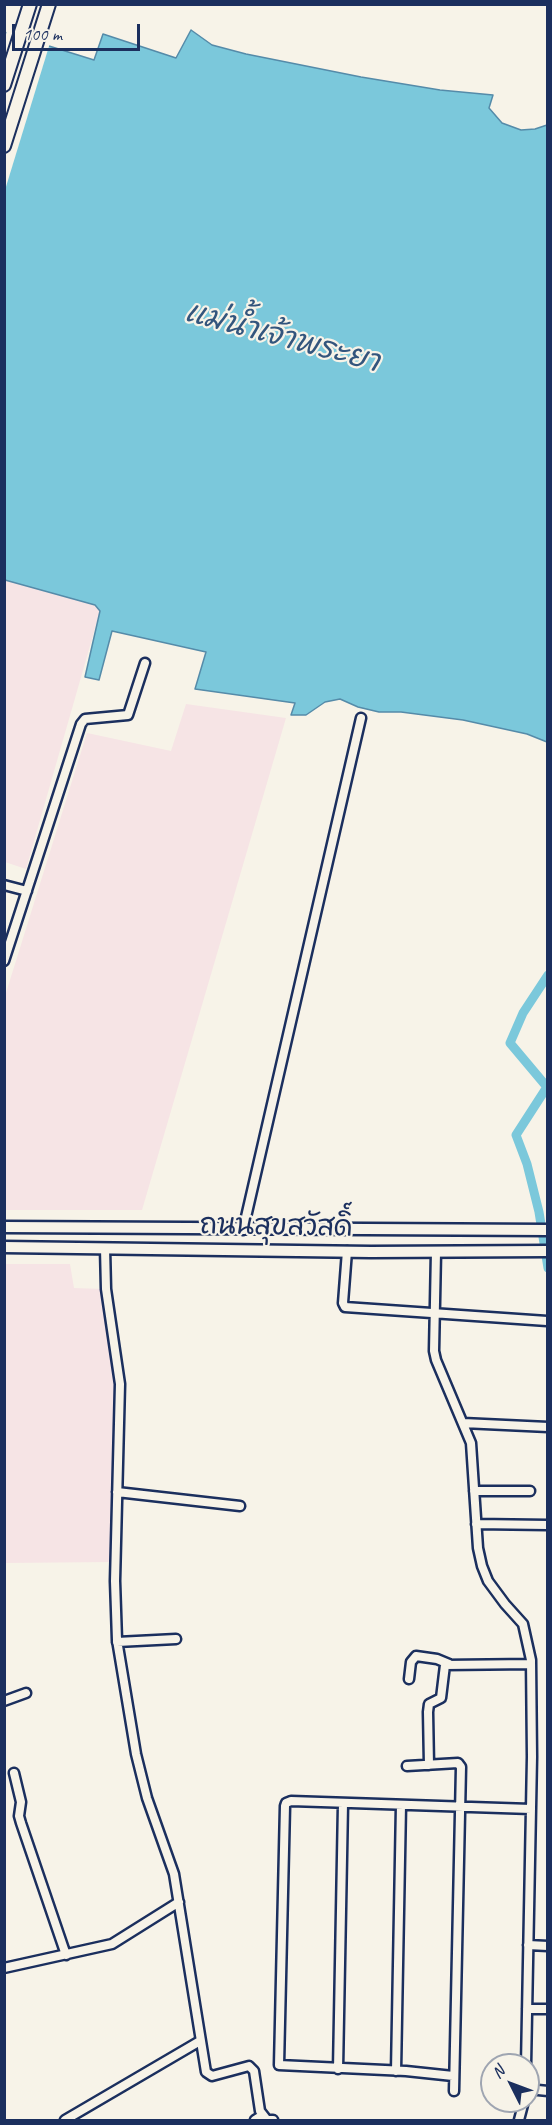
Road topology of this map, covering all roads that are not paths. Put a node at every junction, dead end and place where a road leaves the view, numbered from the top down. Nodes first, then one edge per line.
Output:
1 (30, 4) edge
2 (49, 4) edge
3 (4, 86) edge
4 (4, 146) edge
5 (145, 663) dead end
6 (361, 718) dead end
7 (4, 885) edge
8 (27, 891) junction
9 (4, 926) edge
10 (15, 930) junction
11 (4, 961) edge
12 (4, 1227) edge
13 (243, 1230) junction
14 (436, 1230) junction
15 (548, 1230) edge
16 (4, 1247) edge
17 (105, 1248) junction
18 (347, 1251) junction
19 (548, 1251) edge
20 (436, 1252) junction
21 (435, 1314) junction
22 (547, 1322) edge
23 (463, 1423) junction
24 (548, 1426) edge
25 (474, 1491) junction
26 (530, 1491) dead end
27 (117, 1492) junction
28 (240, 1506) dead end
29 (476, 1524) junction
30 (548, 1525) edge
31 (176, 1639) dead end
32 (117, 1642) junction
33 (449, 1664) junction
34 (531, 1664) junction
35 (409, 1679) dead end
36 (26, 1693) dead end
37 (4, 1701) edge
38 (429, 1765) junction
39 (407, 1766) dead end
40 (15, 1773) dead end
41 (343, 1804) junction
42 (401, 1805) junction
43 (459, 1806) junction
44 (531, 1809) junction
45 (178, 1902) junction
46 (528, 1945) junction
47 (548, 1946) edge
48 (66, 1955) junction
49 (4, 1968) edge
50 (527, 2008) junction
51 (548, 2009) edge
52 (200, 2041) junction
53 (526, 2053) edge
54 (338, 2069) junction
55 (396, 2071) junction
56 (453, 2076) junction
57 (454, 2091) dead end
58 (263, 2115) junction
59 (65, 2121) edge
60 (255, 2121) edge
61 (273, 2121) edge

1 - 3 highway
2 - 4 highway
5 - 8 street
6 - 13 street
7 - 8 street
8 - 10 street
9 - 10 street
10 - 11 street
12 - 13 main road, ถนนสุขสวัสดิ์
13 - 14 main road, ถนนสุขสวัสดิ์
14 - 15 main road, ถนนสุขสวัสดิ์
14 - 20 main road
16 - 17 main road, ถนนสุขสวัสดิ์
17 - 18 main road, ถนนสุขสวัสดิ์
17 - 27 street
18 - 20 main road, ถนนสุขสวัสดิ์
18 - 21 street
19 - 20 main road, ถนนสุขสวัสดิ์
20 - 21 street
21 - 22 street
21 - 23 street
23 - 24 street
23 - 25 street
25 - 26 street
25 - 29 street
27 - 28 street
27 - 32 street
29 - 30 street
29 - 34 street
31 - 32 street
32 - 45 street
33 - 34 street
33 - 35 street
33 - 38 street
34 - 44 street
36 - 37 street
38 - 39 street
38 - 43 street
40 - 48 street
41 - 42 street
41 - 54 street
41 - 54 street
42 - 43 street
42 - 55 street
43 - 44 street
43 - 56 street
44 - 46 street
45 - 48 street
45 - 52 street
46 - 47 street
46 - 50 street
48 - 49 street
50 - 51 street
50 - 53 street
52 - 58 street
52 - 59 street
54 - 55 street
55 - 56 street
56 - 57 street
58 - 60 street
58 - 61 street

